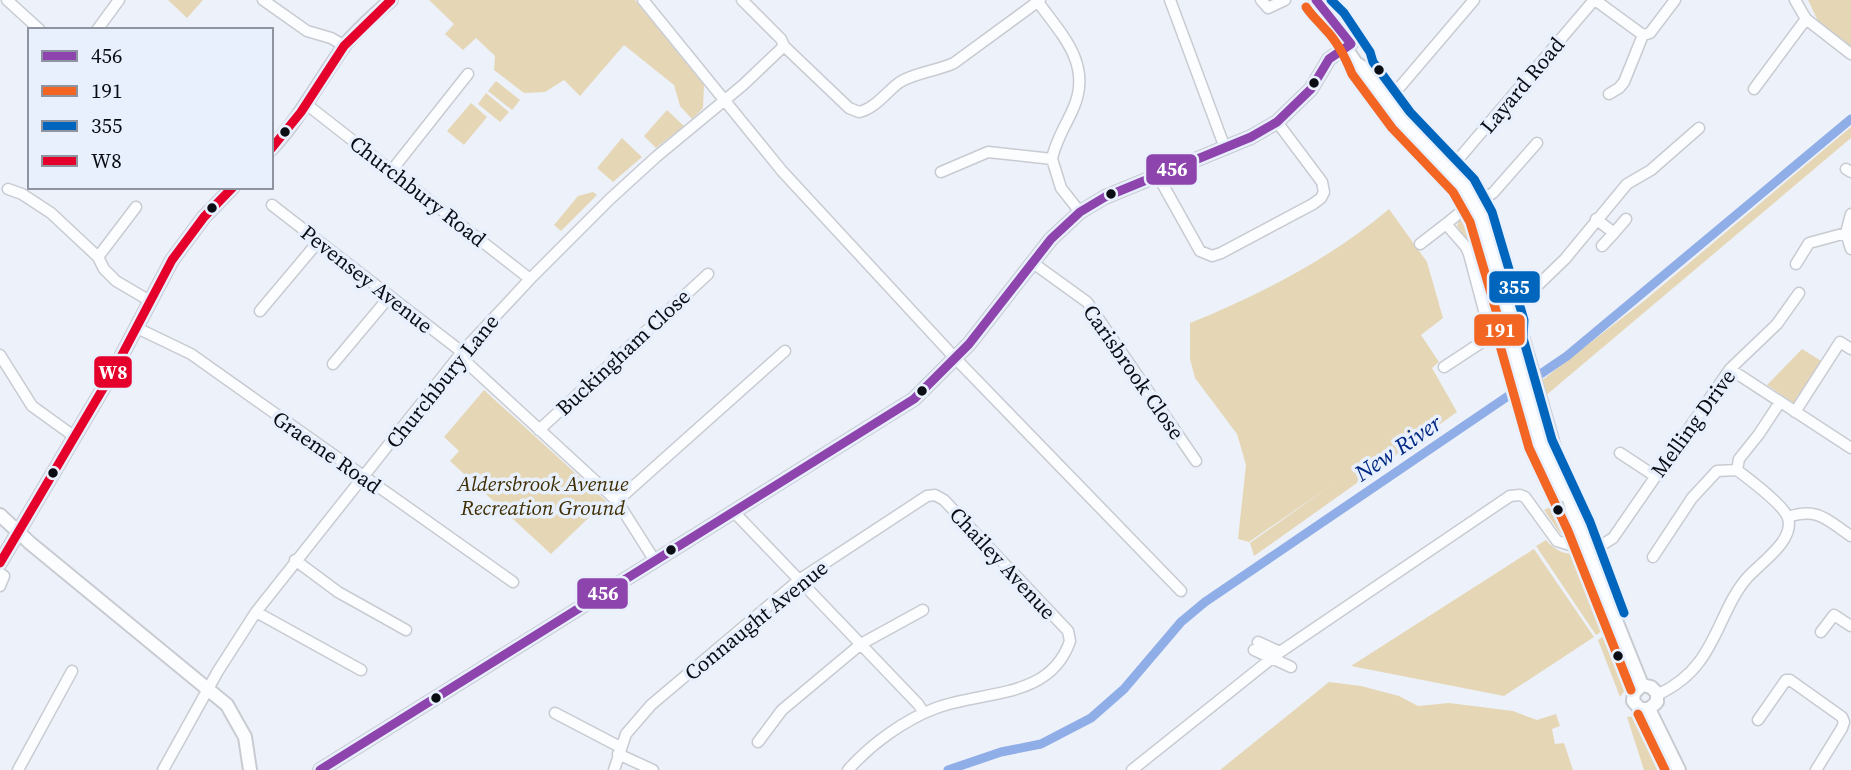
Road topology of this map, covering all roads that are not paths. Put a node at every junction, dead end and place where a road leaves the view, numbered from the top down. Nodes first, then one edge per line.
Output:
1 (7, 0) edge
2 (263, 0) edge
3 (391, 0) edge
4 (643, 0) edge
5 (742, 0) edge
6 (1170, 0) edge
7 (1261, 0) edge
8 (1285, 0) edge
9 (1335, 0) edge
10 (1474, 0) edge
11 (1595, 0) edge
12 (1675, 0) edge
13 (1795, 0) edge
14 (116, 1) edge
15 (1039, 1) edge
16 (1322, 8) edge
17 (1806, 19) junction
18 (38, 28) edge
19 (98, 28) edge
20 (1647, 34) junction
21 (783, 43) junction
22 (345, 46) junction
23 (1348, 46) junction
24 (1851, 54) edge
25 (468, 74) dead end
26 (1754, 89) dead end
27 (1609, 94) dead end
28 (725, 100) junction
29 (1387, 102) junction
30 (306, 104) junction
31 (1278, 122) junction
32 (1699, 128) dead end
33 (1536, 143) dead end
34 (273, 146) edge
35 (1225, 148) junction
36 (1052, 159) junction
37 (1450, 169) junction
38 (392, 170) junction
39 (941, 172) dead end
40 (1158, 176) junction
41 (8, 188) dead end
42 (231, 189) edge
43 (1474, 204) junction
44 (272, 205) dead end
45 (136, 207) dead end
46 (1080, 212) junction
47 (1851, 214) edge
48 (1597, 219) junction
49 (1626, 219) dead end
50 (1446, 224) junction
51 (1614, 233) junction
52 (1846, 233) junction
53 (318, 242) junction
54 (1420, 244) dead end
55 (1602, 246) dead end
56 (1851, 249) edge
57 (98, 257) junction
58 (1033, 263) junction
59 (1796, 264) dead end
60 (708, 274) dead end
61 (530, 279) junction
62 (1799, 293) dead end
63 (390, 296) junction
64 (150, 301) junction
65 (1506, 302) junction
66 (260, 311) dead end
67 (137, 328) junction
68 (1851, 349) edge
69 (785, 351) dead end
70 (461, 352) junction
71 (0, 355) edge
72 (956, 359) junction
73 (333, 364) dead end
74 (1444, 367) dead end
75 (1730, 369) junction
76 (1780, 402) junction
77 (1796, 412) junction
78 (539, 430) junction
79 (75, 437) junction
80 (1851, 448) edge
81 (1620, 453) dead end
82 (1196, 461) dead end
83 (1737, 470) junction
84 (1655, 477) junction
85 (362, 478) junction
86 (927, 496) joint
87 (617, 500) junction
88 (734, 512) junction
89 (0, 515) edge
90 (1788, 517) junction
91 (18, 532) junction
92 (1851, 537) edge
93 (1587, 547) junction
94 (1653, 557) dead end
95 (295, 561) junction
96 (655, 561) junction
97 (0, 563) edge
98 (0, 573) edge
99 (799, 580) junction
100 (513, 582) dead end
101 (0, 586) edge
102 (1181, 591) dead end
103 (923, 610) dead end
104 (256, 612) junction
105 (1851, 626) edge
106 (406, 630) dead end
107 (1821, 632) dead end
108 (862, 644) junction
109 (1272, 659) junction
110 (1291, 667) dead end
111 (361, 670) dead end
112 (72, 671) dead end
113 (1643, 685) junction
114 (209, 688) junction
115 (1657, 695) junction
116 (1649, 709) junction
117 (555, 713) dead end
118 (924, 713) junction
119 (1758, 720) dead end
120 (758, 743) dead end
121 (619, 751) junction
122 (251, 769) edge
123 (18, 770) edge
124 (163, 770) edge
125 (320, 770) edge
126 (614, 770) edge
127 (653, 770) edge
128 (848, 770) edge
129 (1132, 770) edge
130 (1679, 770) edge
131 (1816, 770) edge

1 - 18 street
2 - 22 street
3 - 22 street
4 - 28 street
5 - 21 street
6 - 35 street
7 - 8 street
9 - 16 street
10 - 29 street
11 - 20 street
11 - 37 street, Layard Road
12 - 20 street
13 - 17 street
14 - 19 street
15 - 21 street
15 - 36 street
16 - 23 street
17 - 24 street
17 - 26 street
20 - 27 street
21 - 28 street, Churchbury Lane
22 - 30 street
23 - 29 street
23 - 31 street
25 - 38 street
28 - 61 street, Churchbury Lane
28 - 72 street
29 - 37 street
30 - 34 street
30 - 38 street, Churchbury Road
31 - 35 street
31 - 40 street
32 - 48 street
33 - 43 street
35 - 40 street
36 - 39 street
36 - 46 street
37 - 43 street
38 - 61 street, Churchbury Road
40 - 46 street
41 - 57 street
42 - 64 street
43 - 50 street
43 - 65 street
44 - 53 street, Pevensey Avenue
45 - 57 street
46 - 58 street
47 - 52 street
48 - 51 street
48 - 65 street
49 - 51 street
50 - 54 street
50 - 74 street
51 - 55 street
52 - 56 street
52 - 59 street
53 - 63 street, Pevensey Avenue
53 - 66 street
57 - 64 street
58 - 72 street
58 - 82 street, Carisbrook Close
60 - 78 street, Buckingham Close
61 - 70 street, Churchbury Lane
62 - 75 street, Melling Drive
63 - 70 street, Pevensey Avenue
63 - 73 street
64 - 67 street
65 - 93 street
67 - 79 street
67 - 85 street, Graeme Road
68 - 77 street
69 - 87 street
70 - 78 street, Pevensey Avenue
70 - 85 street, Churchbury Lane
71 - 79 street
72 - 88 street
72 - 102 street
75 - 76 street
75 - 84 street, Melling Drive
76 - 77 street
76 - 83 street
77 - 80 street
78 - 87 street, Pevensey Avenue
79 - 91 street
81 - 84 street
83 - 90 street
83 - 94 street
84 - 93 street, Melling Drive
85 - 95 street, Churchbury Lane
85 - 100 street, Graeme Road
86 - 99 street, Connaught Avenue
86 - 118 street, Chailey Avenue
87 - 96 street, Pevensey Avenue
88 - 96 street
88 - 99 street
89 - 91 street
90 - 92 street
90 - 115 street
91 - 97 street
91 - 114 street
93 - 109 street
93 - 113 street
95 - 104 street, Churchbury Lane
95 - 106 street
96 - 125 street
98 - 101 street
99 - 108 street
99 - 121 street, Connaught Avenue
103 - 108 street
104 - 111 street
104 - 114 street, Churchbury Lane
105 - 107 street
108 - 118 street
108 - 120 street
109 - 110 street
109 - 129 street
112 - 123 street
113 - 115 street
113 - 116 street
114 - 122 street
114 - 124 street, Churchbury Lane
115 - 116 street
116 - 130 street
117 - 121 street
118 - 128 street
119 - 131 street
121 - 126 street, Connaught Avenue
121 - 127 street

